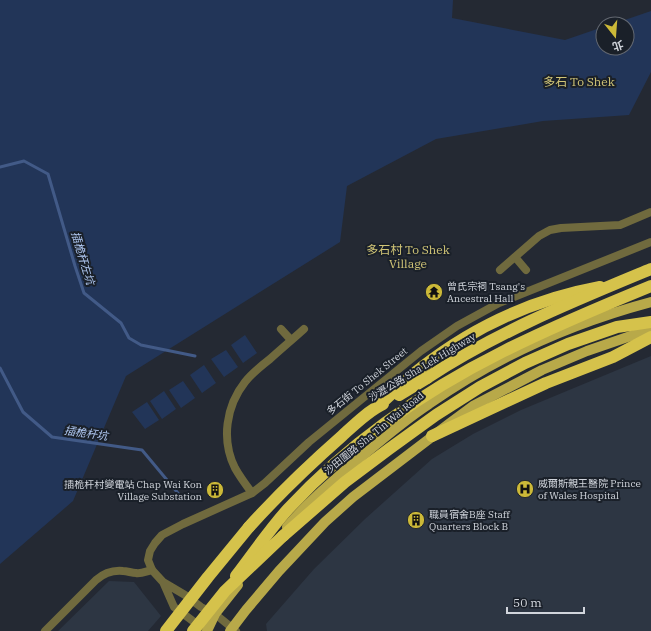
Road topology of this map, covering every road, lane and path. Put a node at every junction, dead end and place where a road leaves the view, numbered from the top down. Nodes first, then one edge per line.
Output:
1 (651, 212) edge
2 (651, 242) edge
3 (515, 257) junction
4 (651, 269) edge
5 (500, 270) dead end
6 (526, 270) dead end
7 (651, 280) edge
8 (651, 286) edge
9 (651, 302) edge
10 (651, 322) edge
11 (281, 329) dead end
12 (304, 329) dead end
13 (651, 329) edge
14 (651, 337) edge
15 (291, 340) junction
16 (377, 407) junction
17 (432, 436) junction
18 (252, 493) junction
19 (152, 570) junction
20 (163, 582) junction
21 (225, 591) junction
22 (215, 614) junction
23 (232, 630) edge
24 (45, 631) edge
25 (166, 631) edge
26 (193, 631) edge
27 (207, 631) edge

1 - 3 street
2 - 18 street, 多石街 To Shek Street
3 - 5 street
3 - 6 street
4 - 16 highway, 沙瀝公路 Sha Lek Highway, bridge
7 - 16 highway
8 - 21 highway, bridge
9 - 22 main road, 沙田圍路 Sha Tin Wai Road
10 - 21 highway, bridge
11 - 15 street
12 - 15 street
13 - 17 main road
14 - 17 highway
15 - 18 street
16 - 25 highway, 沙瀝公路 Sha Lek Highway, bridge
17 - 23 main road
18 - 19 street, 多石街 To Shek Street
19 - 20 street
19 - 24 street
20 - 22 street
20 - 27 street
21 - 26 highway, bridge
22 - 23 street
22 - 27 main road, 沙田圍路 Sha Tin Wai Road

